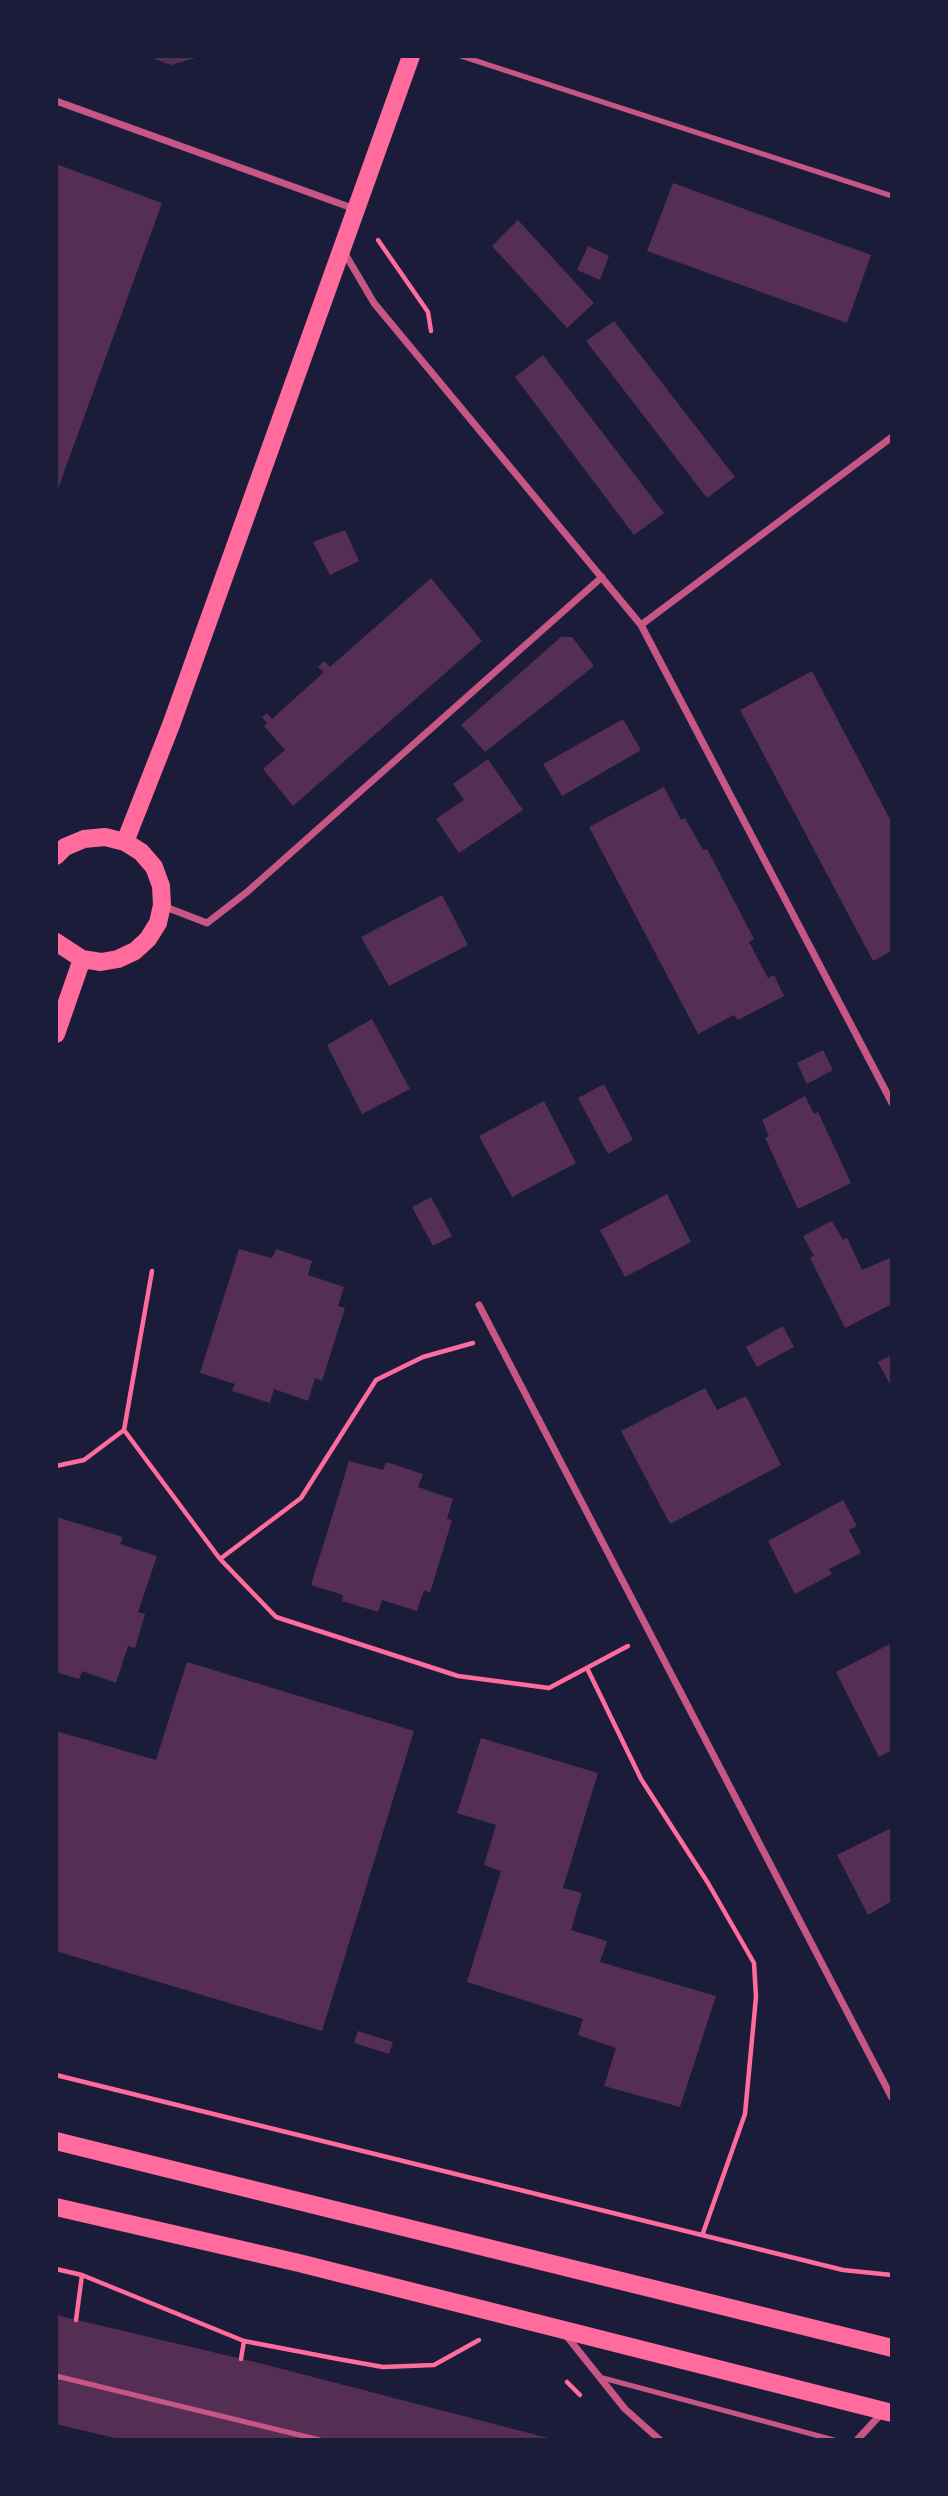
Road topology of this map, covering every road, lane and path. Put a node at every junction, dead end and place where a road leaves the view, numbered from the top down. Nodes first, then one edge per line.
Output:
1 (411, 56) edge
2 (461, 56) edge
3 (56, 101) edge
4 (892, 196) edge
5 (356, 209) junction
6 (342, 248) junction
7 (892, 437) edge
8 (602, 577) junction
9 (641, 625) junction
10 (125, 842) junction
11 (56, 856) edge
12 (162, 905) junction
13 (56, 942) edge
14 (82, 959) junction
15 (56, 1034) edge
16 (892, 1103) edge
17 (152, 1271) dead end
18 (480, 1306) dead end
19 (496, 1336) junction
20 (124, 1430) junction
21 (56, 1466) edge
22 (220, 1559) junction
23 (649, 1635) junction
24 (587, 1668) junction
25 (56, 2076) edge
26 (892, 2098) edge
27 (56, 2141) edge
28 (56, 2207) edge
29 (703, 2233) junction
30 (56, 2269) edge
31 (82, 2275) junction
32 (892, 2275) edge
33 (76, 2319) dead end
34 (559, 2327) junction
35 (487, 2336) dead end
36 (244, 2341) junction
37 (892, 2348) edge
38 (241, 2359) dead end
39 (56, 2376) edge
40 (603, 2378) junction
41 (888, 2412) edge
42 (320, 2440) edge
43 (660, 2440) edge
44 (834, 2440) edge
45 (858, 2440) edge

1 - 5 main road
2 - 4 lane
3 - 5 street
5 - 6 main road
6 - 8 street
6 - 10 main road
7 - 9 street
8 - 9 street
8 - 12 street
9 - 16 street
10 - 11 main road
10 - 12 main road
12 - 14 main road
13 - 14 main road
14 - 15 main road
17 - 20 path
18 - 19 street
19 - 22 path
19 - 23 street
20 - 21 path
20 - 22 path
22 - 24 path
23 - 24 path
23 - 26 street
24 - 29 path
25 - 29 path
27 - 37 main road
28 - 34 main road
29 - 32 path
30 - 31 path
31 - 33 path
31 - 36 path
34 - 40 street
34 - 41 main road
35 - 36 path
36 - 38 path
39 - 42 lane
40 - 43 street
40 - 44 lane
41 - 45 street

